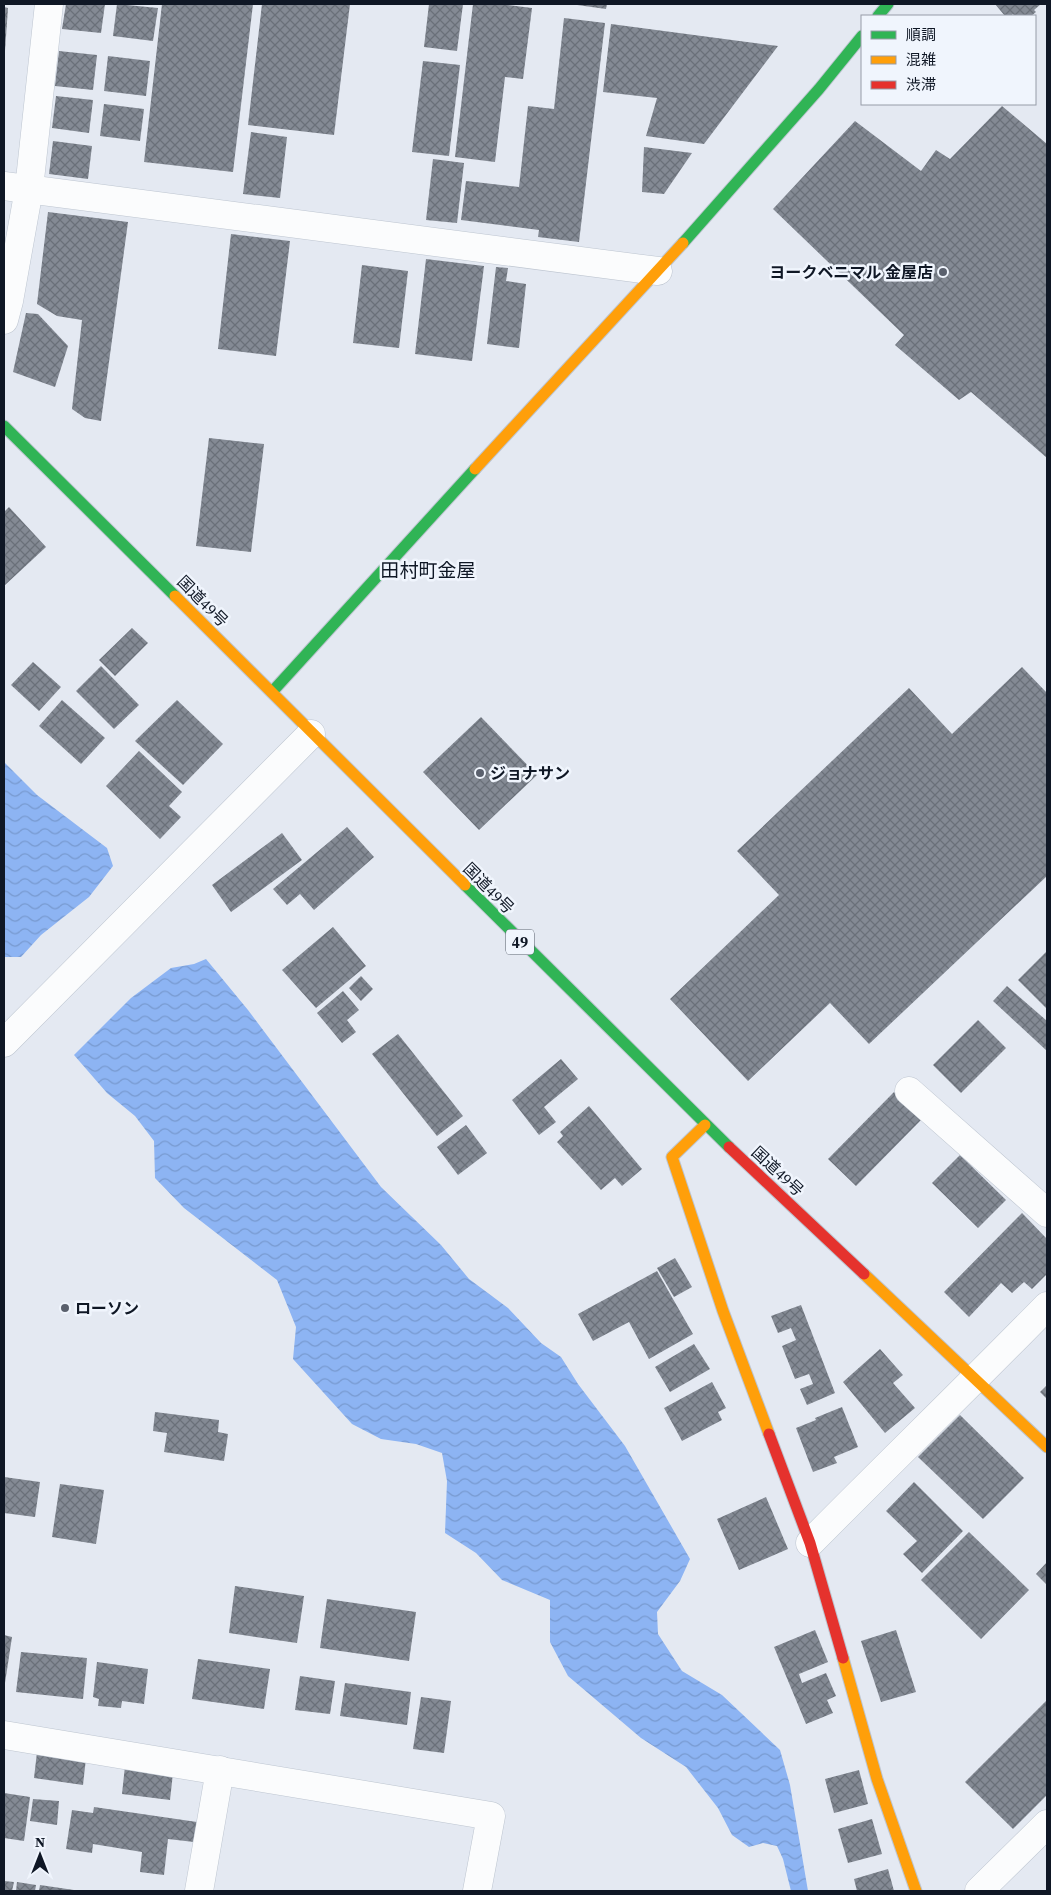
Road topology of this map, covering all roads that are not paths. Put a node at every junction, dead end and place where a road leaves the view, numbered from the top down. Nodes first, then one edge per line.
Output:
1 (49, 4) edge
2 (888, 4) edge
3 (879, 15) edge
4 (861, 37) edge
5 (17, 187) edge
6 (658, 271) junction
7 (4, 320) edge
8 (4, 426) edge
9 (272, 692) junction
10 (311, 734) junction
11 (4, 1043) edge
12 (909, 1091) dead end
13 (705, 1125) junction
14 (1047, 1213) edge
15 (1047, 1306) edge
16 (976, 1379) junction
17 (1047, 1447) edge
18 (810, 1543) junction
19 (4, 1735) edge
20 (220, 1770) junction
21 (1047, 1824) edge
22 (199, 1891) edge
23 (478, 1891) edge
24 (916, 1891) edge
25 (979, 1891) edge

1 - 5 street
2 - 3 main road
4 - 6 main road
5 - 6 street
5 - 7 street
6 - 9 main road
8 - 9 main road, 国道49号 / 49
9 - 10 main road, 国道49号 / 49
10 - 11 street
10 - 13 main road, 国道49号 / 49
12 - 14 street
13 - 16 main road, 国道49号 / 49
13 - 18 main road
15 - 16 street
16 - 17 main road, 国道49号 / 49
16 - 18 street
18 - 24 main road
19 - 20 street
20 - 22 street
20 - 23 street
21 - 25 street

